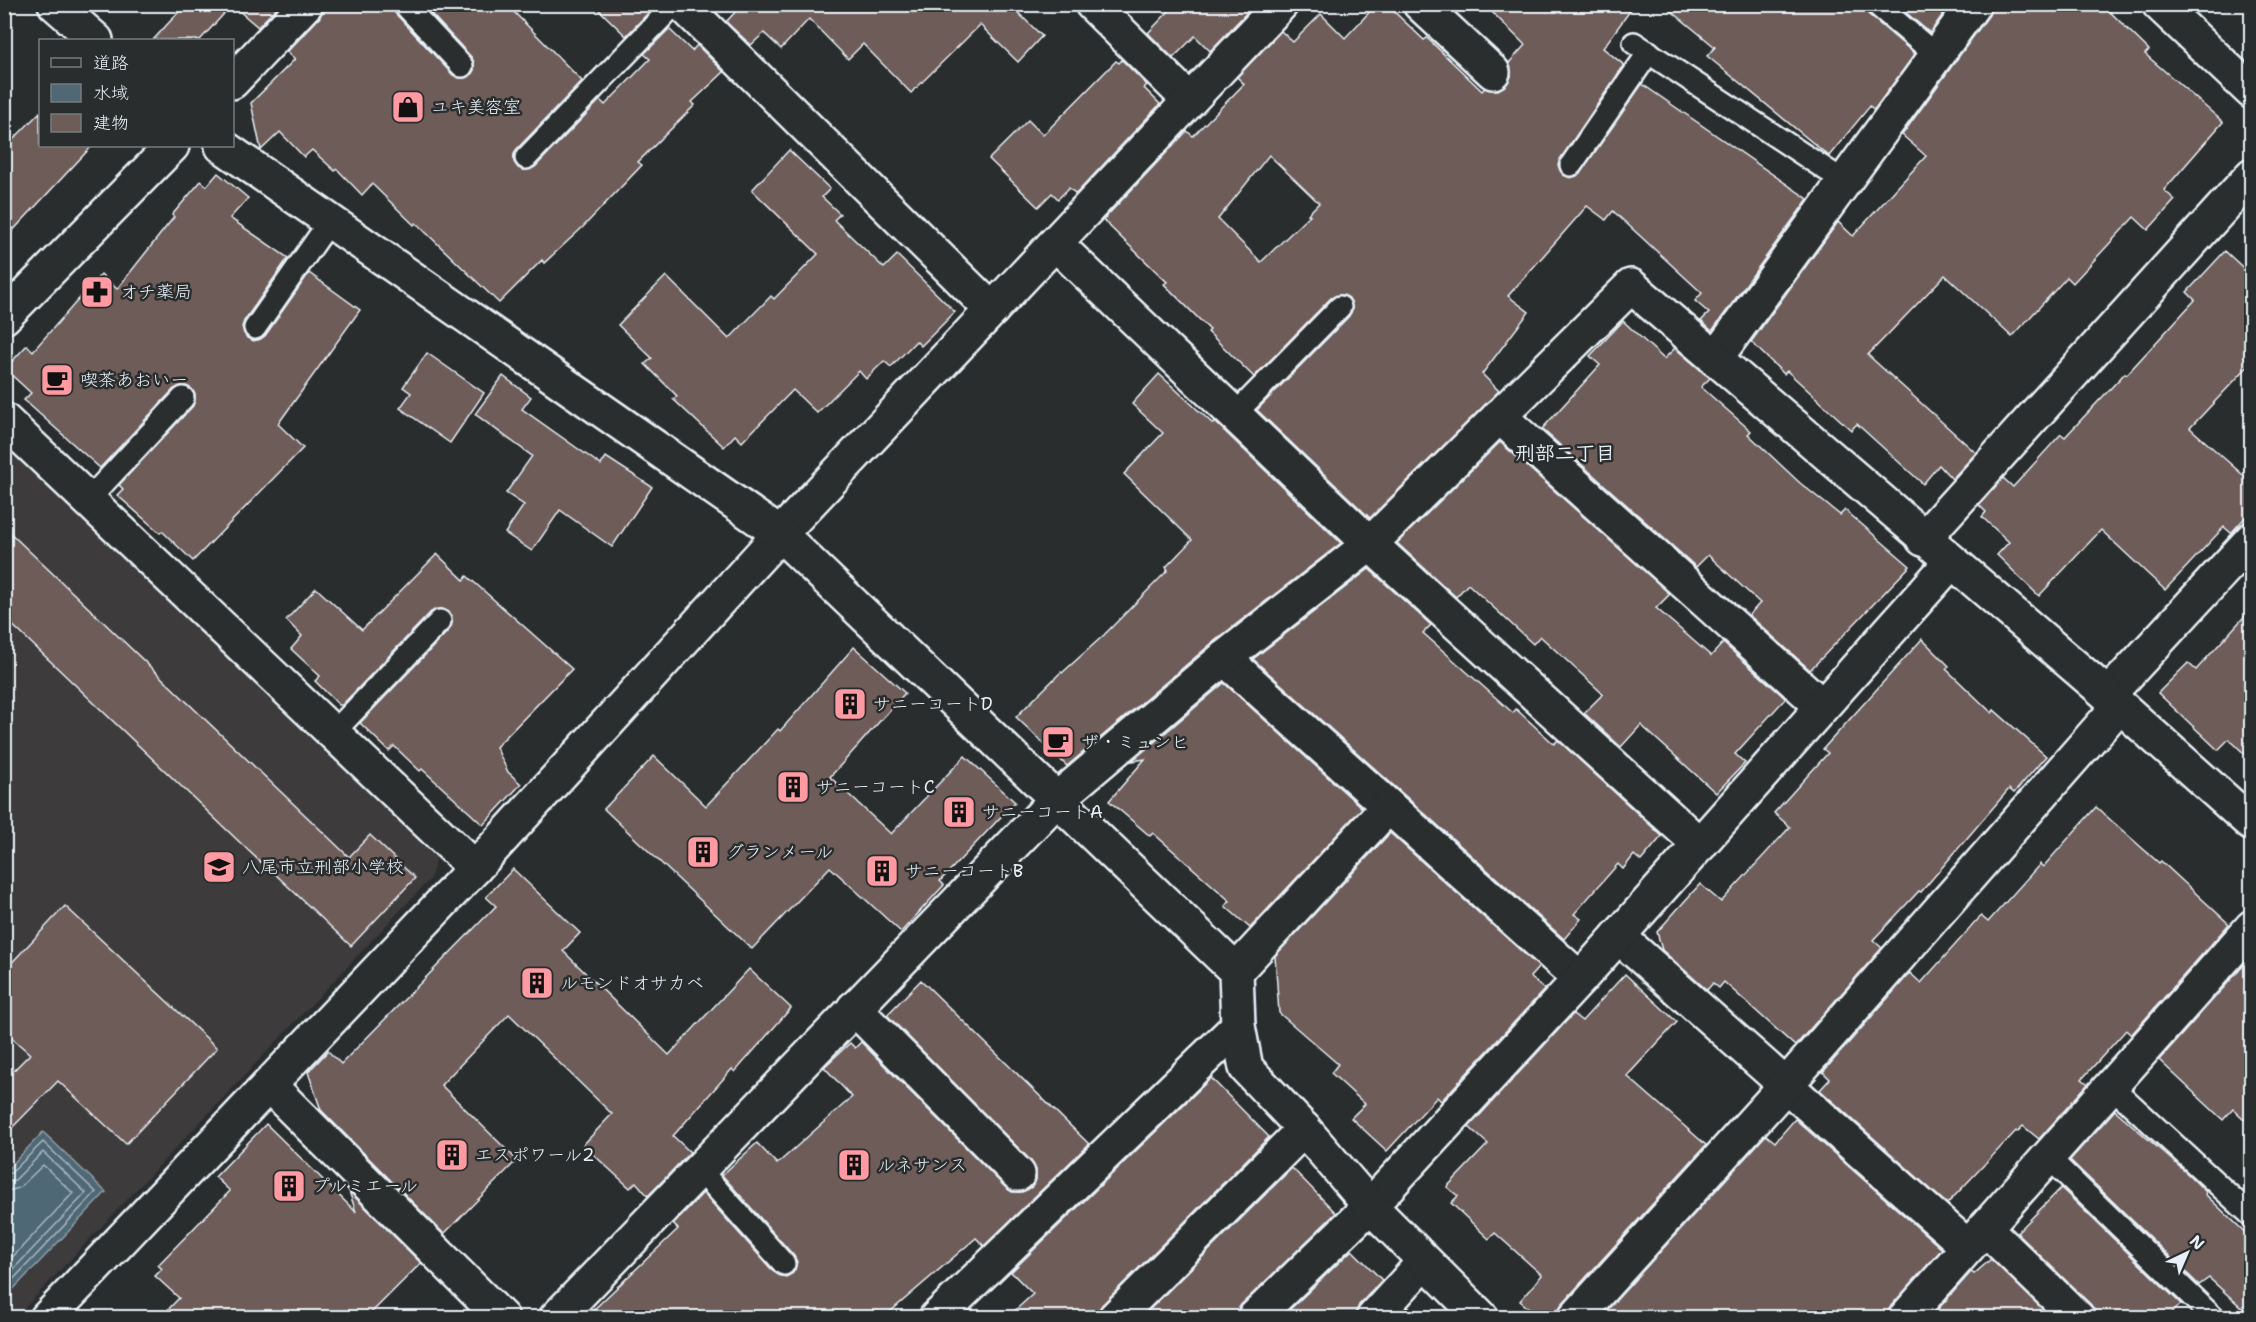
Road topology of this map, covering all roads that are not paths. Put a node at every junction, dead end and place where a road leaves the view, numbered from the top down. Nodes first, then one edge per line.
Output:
1 (55, 4) edge
2 (306, 4) edge
3 (404, 4) edge
4 (675, 4) edge
5 (682, 4) edge
6 (1092, 4) edge
7 (1281, 4) edge
8 (1420, 4) edge
9 (1876, 4) edge
10 (1974, 4) edge
11 (2159, 4) edge
12 (95, 39) edge
13 (1937, 56) junction
14 (462, 66) dead end
15 (1493, 72) dead end
16 (234, 80) edge
17 (2252, 92) edge
18 (1189, 100) junction
19 (171, 147) edge
20 (223, 147) edge
21 (526, 158) dead end
22 (1571, 165) dead end
23 (2252, 175) edge
24 (1845, 182) junction
25 (330, 221) junction
26 (1056, 244) junction
27 (1340, 307) dead end
28 (992, 310) junction
29 (4, 317) edge
30 (255, 328) dead end
31 (1715, 359) junction
32 (183, 398) dead end
33 (1235, 414) junction
34 (1499, 416) junction
35 (4, 420) edge
36 (88, 500) junction
37 (780, 534) junction
38 (1923, 539) junction
39 (2252, 539) edge
40 (1370, 543) junction
41 (1951, 562) junction
42 (440, 621) dead end
43 (1224, 658) junction
44 (2114, 700) junction
45 (1822, 706) junction
46 (333, 733) junction
47 (1056, 800) junction
48 (1388, 807) junction
49 (2252, 824) edge
50 (1700, 845) junction
51 (475, 868) junction
52 (2252, 927) edge
53 (1618, 936) junction
54 (1236, 971) junction
55 (1580, 979) junction
56 (854, 1008) junction
57 (1238, 1026) junction
58 (269, 1085) junction
59 (1786, 1085) junction
60 (2111, 1086) junction
61 (1304, 1129) junction
62 (2048, 1157) junction
63 (699, 1169) junction
64 (1018, 1173) dead end
65 (1370, 1206) junction
66 (2252, 1216) edge
67 (1977, 1238) junction
68 (1424, 1262) junction
69 (784, 1264) dead end
70 (47, 1317) edge
71 (502, 1317) edge
72 (556, 1317) edge
73 (936, 1317) edge
74 (1115, 1317) edge
75 (1254, 1317) edge
76 (1373, 1317) edge
77 (1482, 1317) edge
78 (1575, 1317) edge
79 (1905, 1317) edge
80 (2078, 1317) edge
81 (2214, 1317) edge

1 - 12 street
2 - 16 street
3 - 14 lane
4 - 21 lane
5 - 28 street
6 - 18 street
7 - 18 street
8 - 15 street
9 - 13 lane
10 - 13 street
11 - 17 street
13 - 24 street
18 - 26 street
19 - 29 street
20 - 25 street
22 - 24 lane
23 - 38 street
24 - 31 street
25 - 30 lane
25 - 37 street
26 - 28 street
26 - 33 street
27 - 33 lane
28 - 37 street
31 - 34 street
31 - 38 street
32 - 36 lane
33 - 40 street
34 - 40 street
34 - 45 street
35 - 36 street
36 - 46 street
37 - 47 street
37 - 51 street
38 - 41 street
39 - 44 street
40 - 43 street
40 - 50 street
41 - 44 street
41 - 45 street
42 - 46 lane
43 - 47 street
43 - 48 street
44 - 49 street
44 - 59 street
45 - 50 street
46 - 51 street
47 - 54 street
47 - 56 street
48 - 54 street
48 - 55 street
50 - 53 street
51 - 58 street
52 - 60 street
53 - 55 street
53 - 59 street
54 - 57 street
55 - 65 street
56 - 63 street
56 - 64 street
57 - 61 street
57 - 73 street
58 - 70 street
58 - 71 street
59 - 67 street
59 - 78 street
60 - 62 street
60 - 66 lane
61 - 65 street
61 - 74 street
62 - 67 street
62 - 81 lane
63 - 69 lane
63 - 72 street
65 - 68 street
65 - 75 street
67 - 79 street
67 - 80 street
68 - 76 street
68 - 77 street

